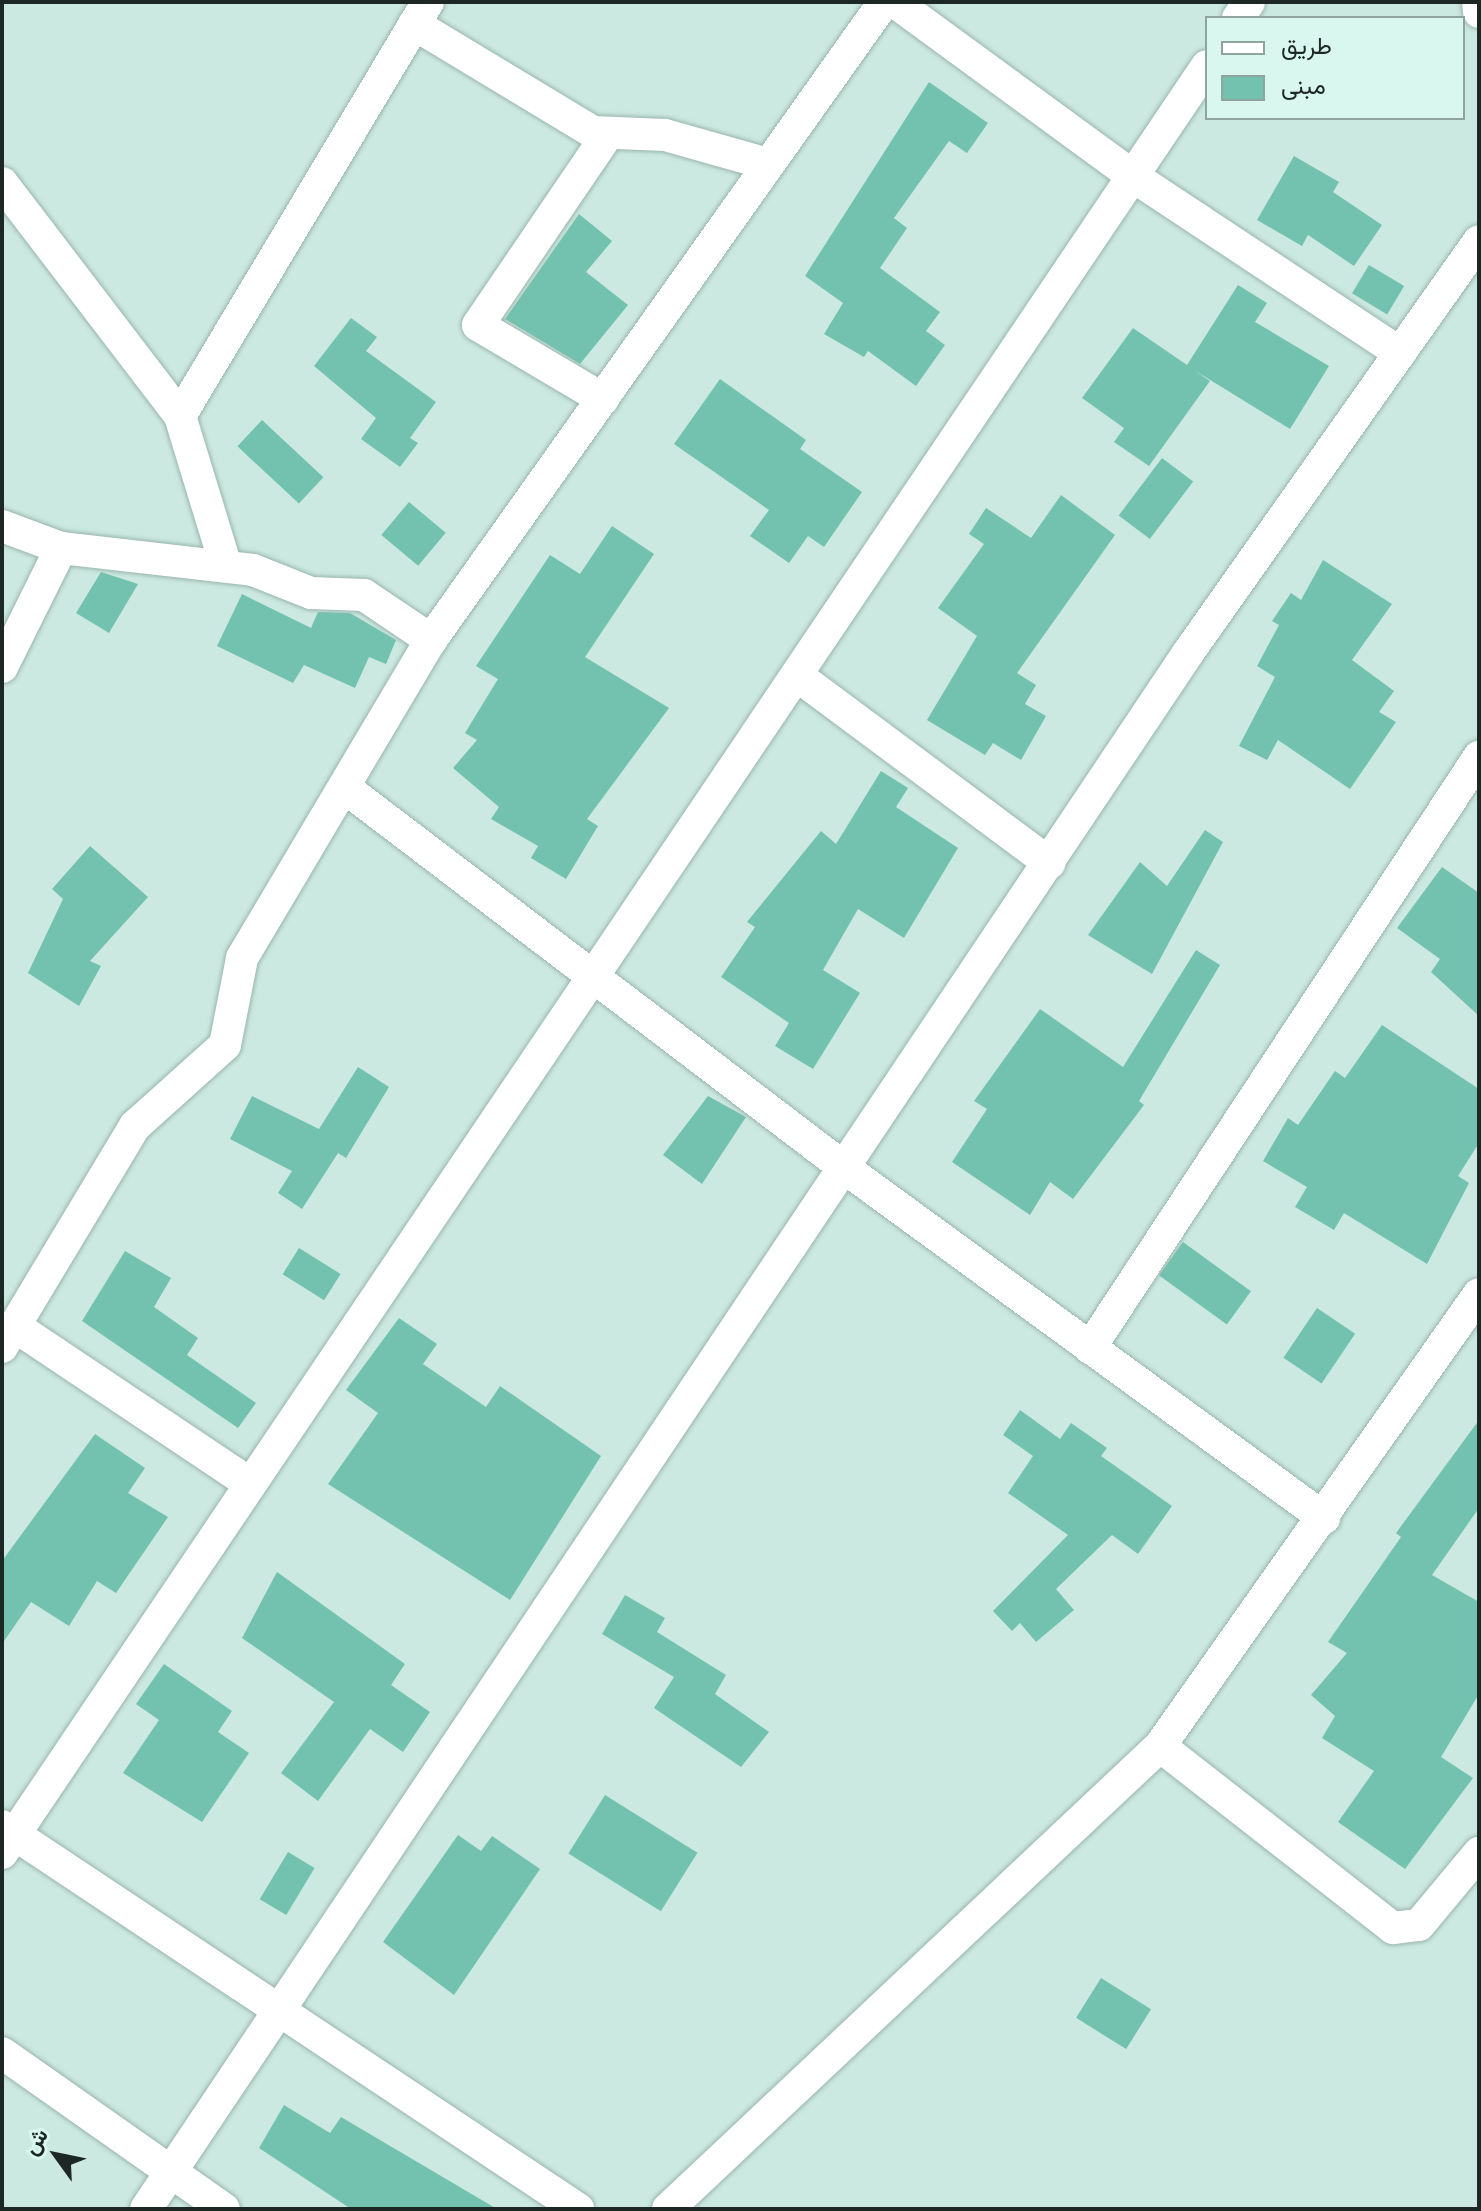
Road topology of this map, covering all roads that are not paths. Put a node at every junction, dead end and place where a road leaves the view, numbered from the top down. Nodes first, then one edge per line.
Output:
1 (884, 2) edge
2 (895, 2) edge
3 (1478, 2) edge
4 (1479, 12) edge
5 (421, 13) edge
6 (1205, 69) edge
7 (607, 135) junction
8 (768, 164) junction
9 (1134, 177) junction
10 (2, 183) edge
11 (1479, 241) edge
12 (1400, 353) junction
13 (603, 399) junction
14 (180, 416) junction
15 (2, 526) edge
16 (61, 548) junction
17 (226, 566) junction
18 (431, 640) junction
19 (2, 667) edge
20 (799, 677) junction
21 (1479, 757) edge
22 (344, 787) junction
23 (1049, 863) junction
24 (595, 980) junction
25 (846, 1169) junction
26 (1479, 1294) edge
27 (9, 1337) edge
28 (1090, 1348) junction
29 (249, 1483) junction
30 (1324, 1518) junction
31 (1160, 1746) junction
32 (6, 1838) edge
33 (1479, 1853) edge
34 (282, 2010) junction
35 (2, 2053) edge
36 (171, 2173) junction
37 (146, 2209) edge
38 (224, 2209) edge
39 (578, 2209) edge
40 (668, 2209) edge

1 - 8 street
2 - 9 street
3 - 4 street
5 - 7 street
5 - 14 street
6 - 9 street
7 - 8 street
7 - 13 street
8 - 13 street
9 - 12 street
9 - 20 street
10 - 14 street
11 - 12 street
12 - 23 street
13 - 18 street
14 - 17 street
15 - 16 street
16 - 17 street
16 - 19 street
17 - 18 street
18 - 22 street
20 - 23 street
20 - 24 street
21 - 28 street
22 - 24 street
22 - 27 street
23 - 25 street
24 - 25 street
24 - 29 street
25 - 28 street
25 - 34 street
26 - 30 street
27 - 29 street
28 - 30 street
29 - 32 street
30 - 31 street
31 - 33 street
31 - 40 street
32 - 34 street
34 - 36 street
34 - 39 street
35 - 36 street
36 - 37 street
36 - 38 street

